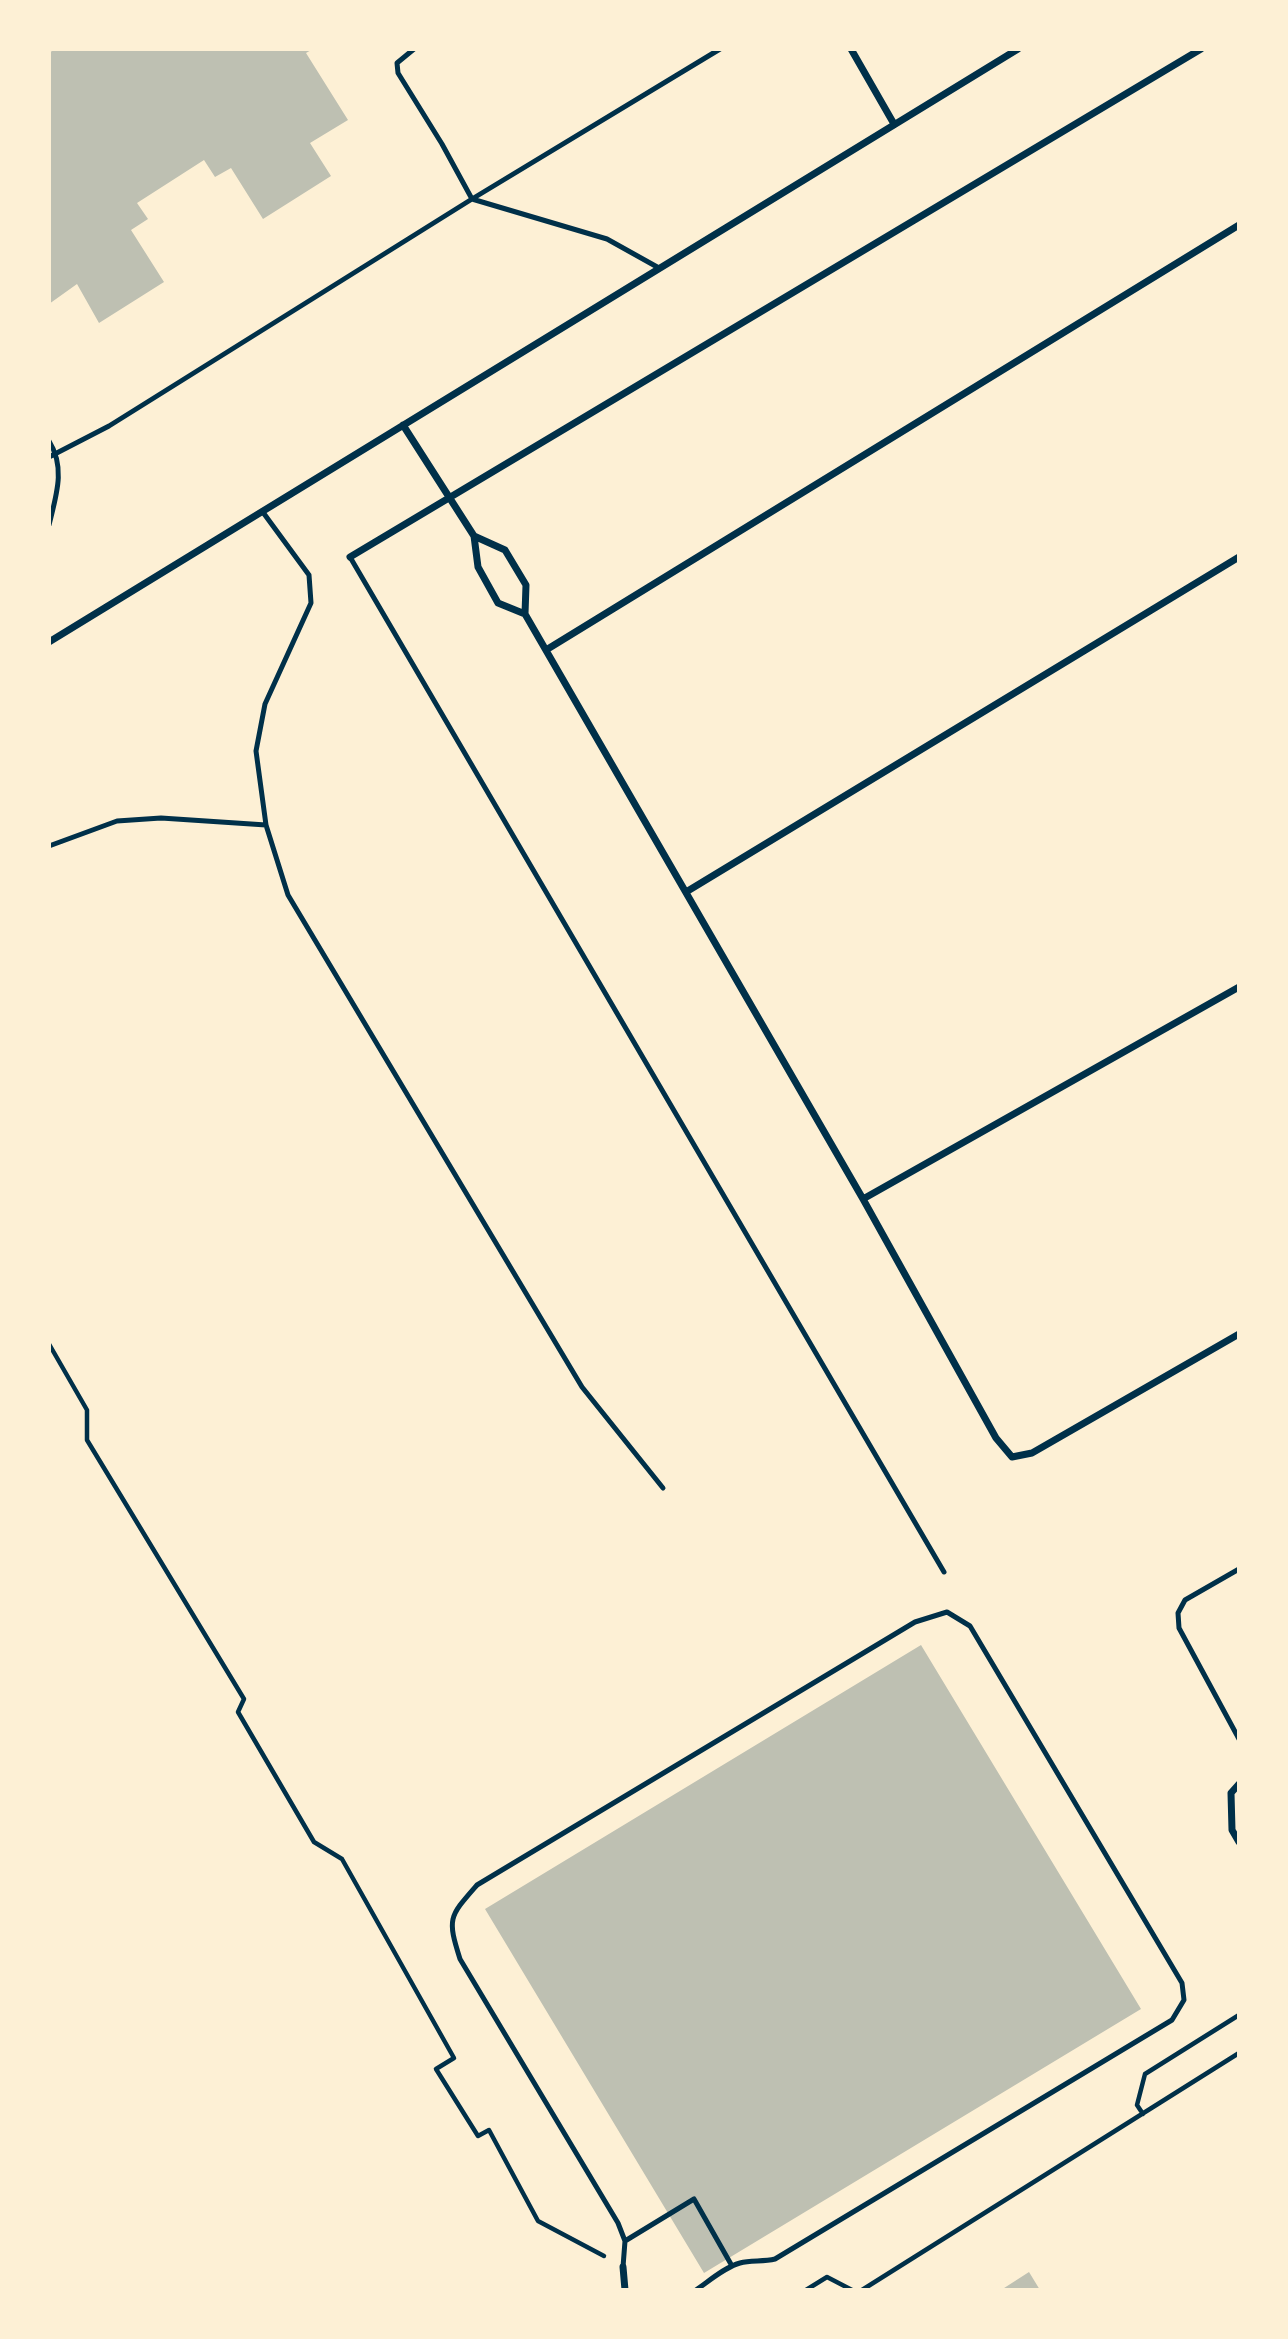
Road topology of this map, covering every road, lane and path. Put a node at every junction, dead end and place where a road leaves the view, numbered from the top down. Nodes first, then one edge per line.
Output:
1 (414, 49) edge
2 (720, 49) edge
3 (851, 49) edge
4 (1018, 49) edge
5 (1201, 49) edge
6 (894, 124) junction
7 (472, 199) junction
8 (1239, 226) edge
9 (659, 268) junction
10 (403, 425) junction
11 (49, 441) edge
12 (56, 452) junction
13 (49, 457) edge
14 (449, 499) junction
15 (262, 511) junction
16 (49, 525) edge
17 (474, 536) junction
18 (350, 557) joint
19 (1239, 557) edge
20 (524, 614) junction
21 (49, 642) edge
22 (546, 650) junction
23 (266, 825) junction
24 (49, 846) edge
25 (686, 892) junction
26 (1239, 987) edge
27 (863, 1199) junction
28 (1239, 1334) edge
29 (49, 1344) edge
30 (663, 1488) dead end
31 (1239, 1569) edge
32 (944, 1572) dead end
33 (1239, 1739) edge
34 (1239, 1784) edge
35 (1239, 1842) edge
36 (1239, 2015) edge
37 (1239, 2053) edge
38 (1143, 2114) junction
39 (625, 2242) junction
40 (732, 2266) junction
41 (623, 2267) junction
42 (625, 2290) edge
43 (696, 2290) edge
44 (806, 2290) edge
45 (852, 2290) edge
46 (862, 2290) edge

1 - 7 lane
2 - 7 lane
3 - 6 street
4 - 6 street
5 - 14 street
6 - 9 street
7 - 9 lane
7 - 12 lane
8 - 22 street
9 - 10 street
10 - 14 street
10 - 15 street
11 - 12 lane
12 - 13 lane
12 - 16 lane
14 - 17 street
14 - 18 street
15 - 21 street
15 - 23 lane
17 - 20 street
17 - 20 street
18 - 32 lane
19 - 25 street
20 - 22 street
22 - 25 street
23 - 24 lane
23 - 30 lane
25 - 27 street
26 - 27 street
27 - 28 street
29 - 41 path
31 - 33 lane
34 - 35 street
36 - 38 path
37 - 38 path
38 - 46 path
39 - 40 lane
39 - 40 lane
39 - 41 lane
40 - 43 lane
41 - 42 street
44 - 45 path

